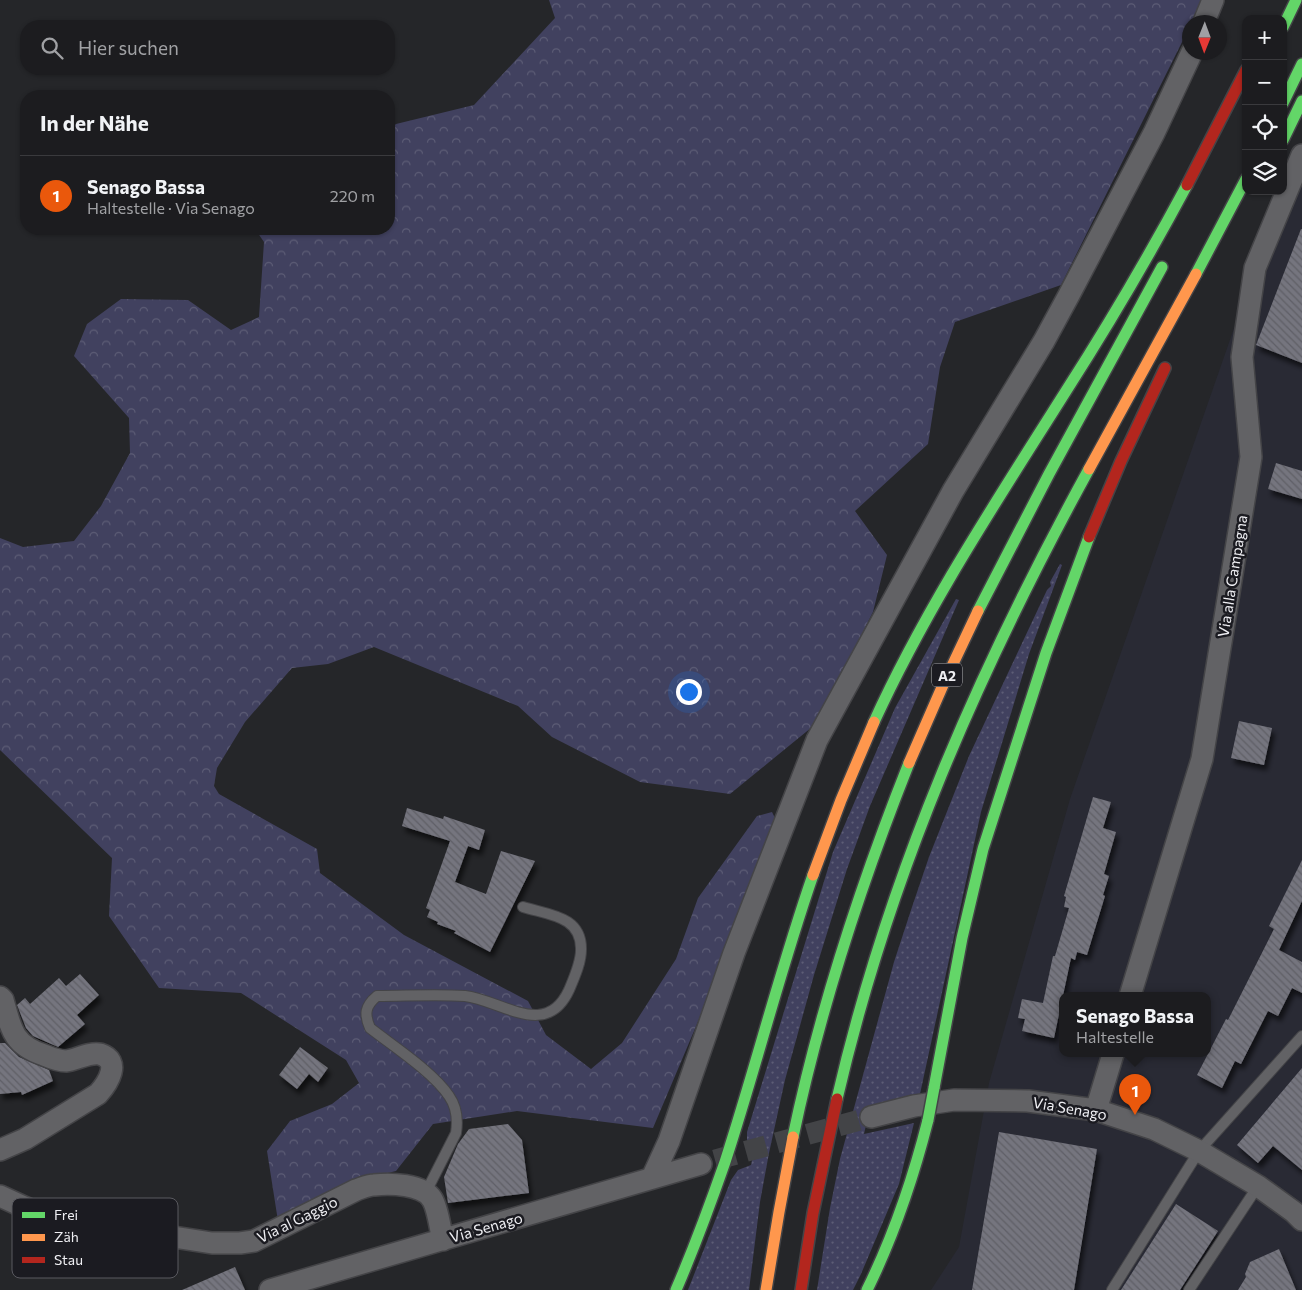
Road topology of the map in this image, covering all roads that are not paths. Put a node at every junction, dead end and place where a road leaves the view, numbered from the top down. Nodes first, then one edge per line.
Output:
1 (1213, 0) edge
2 (1294, 0) edge
3 (1207, 15) edge
4 (1283, 15) edge
5 (1287, 17) edge
6 (1188, 60) edge
7 (1302, 64) edge
8 (1242, 78) edge
9 (1287, 95) edge
10 (1302, 101) edge
11 (1287, 132) edge
12 (1302, 155) edge
13 (1242, 187) edge
14 (1169, 255) dead end
15 (1170, 360) dead end
16 (523, 907) dead end
17 (1131, 992) edge
18 (0, 997) edge
19 (1302, 1036) edge
20 (1112, 1057) edge
21 (1096, 1110) junction
22 (871, 1117) tunnel mouth
23 (0, 1150) edge
24 (1200, 1152) junction
25 (702, 1164) tunnel mouth
26 (652, 1178) junction
27 (1258, 1186) junction
28 (426, 1192) junction
29 (0, 1196) edge
30 (12, 1202) edge
31 (1302, 1220) edge
32 (178, 1238) edge
33 (443, 1240) junction
34 (270, 1290) edge
35 (676, 1290) edge
36 (766, 1290) edge
37 (801, 1290) edge
38 (866, 1290) edge
39 (1112, 1290) edge
40 (1189, 1290) edge

1 - 3 street
2 - 4 highway
2 - 5 highway
6 - 26 street
7 - 9 highway
8 - 35 highway
10 - 11 highway
12 - 17 street, Via alla Campagna
13 - 37 highway, A2
14 - 36 highway, A2
15 - 38 highway, bridge
16 - 28 lane
18 - 23 street
19 - 24 lane
20 - 21 street
21 - 22 street, Via Senago
21 - 24 street, Via Senago
24 - 27 street, Via Senago
24 - 39 lane
25 - 26 street, Via Senago
26 - 33 street, Via Senago
27 - 31 street, Via Senago
27 - 40 lane
28 - 32 street, Via al Gaggio
28 - 33 street
29 - 30 street, Via al Gaggio
33 - 34 street, Via Senago

